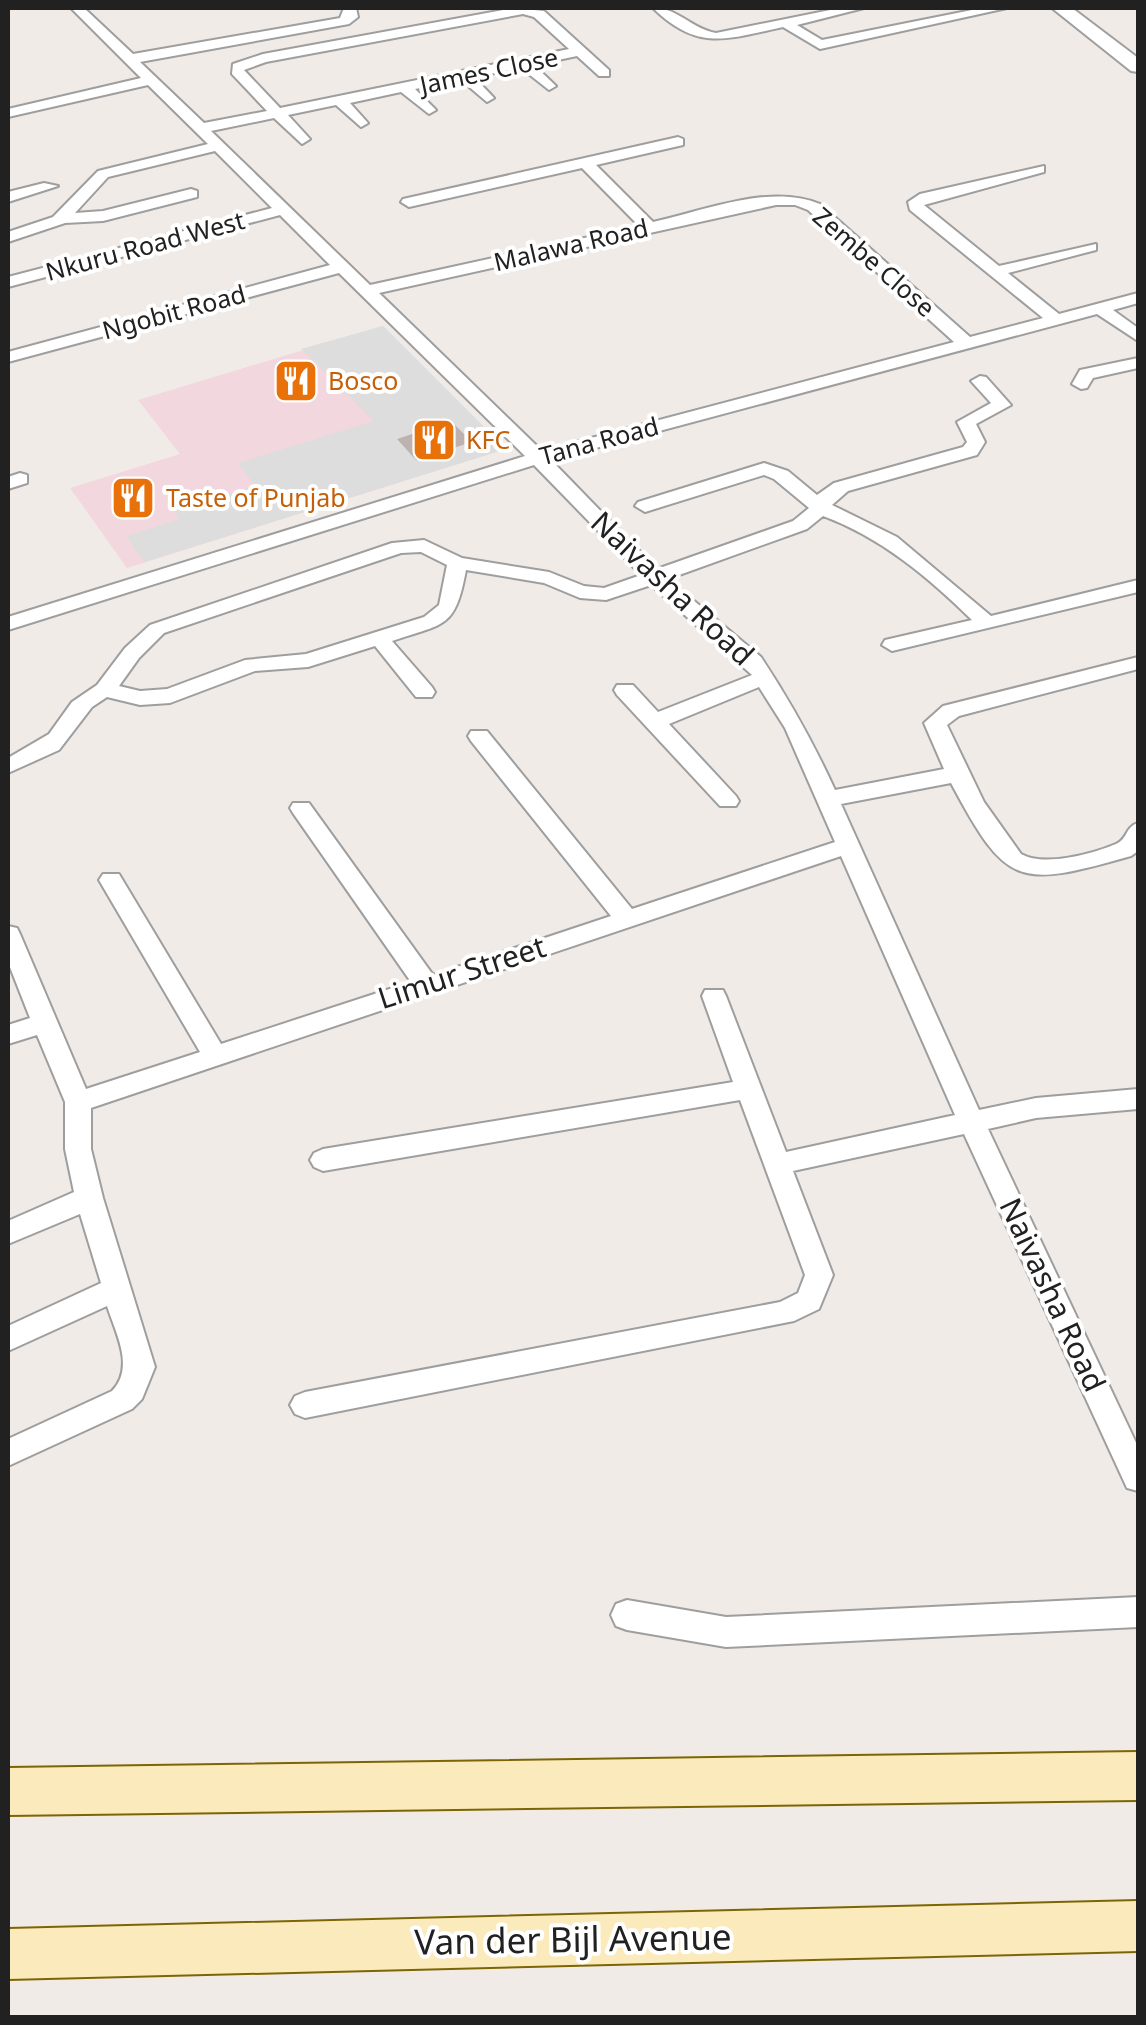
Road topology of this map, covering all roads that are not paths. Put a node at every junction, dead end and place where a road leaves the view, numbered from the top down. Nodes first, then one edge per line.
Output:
1 (77, 8) edge
2 (350, 8) edge
3 (660, 8) edge
4 (852, 8) edge
5 (1000, 8) edge
6 (1061, 8) edge
7 (810, 19) junction
8 (786, 24) junction
9 (841, 40) junction
10 (581, 51) junction
11 (131, 59) junction
12 (525, 64) junction
13 (1138, 68) edge
14 (604, 73) dead end
15 (465, 76) junction
16 (152, 80) junction
17 (549, 86) dead end
18 (405, 88) junction
19 (80, 96) junction
20 (487, 98) dead end
21 (340, 101) junction
22 (277, 110) junction
23 (429, 110) dead end
24 (8, 112) edge
25 (361, 124) dead end
26 (200, 125) junction
27 (8, 126) edge
28 (302, 138) dead end
29 (678, 142) dead end
30 (219, 146) junction
31 (584, 161) junction
32 (1039, 169) dead end
33 (50, 186) dead end
34 (191, 194) dead end
35 (8, 197) edge
36 (776, 200) joint
37 (409, 202) dead end
38 (282, 210) junction
39 (61, 218) junction
40 (649, 226) junction
41 (8, 237) edge
42 (1090, 247) dead end
43 (340, 267) junction
44 (994, 272) junction
45 (8, 282) edge
46 (366, 291) junction
47 (1138, 298) edge
48 (1100, 308) junction
49 (1056, 320) junction
50 (1138, 336) edge
51 (965, 342) junction
52 (8, 357) edge
53 (1138, 363) edge
54 (980, 381) dead end
55 (1081, 384) dead end
56 (538, 458) junction
57 (645, 506) dead end
58 (821, 508) junction
59 (457, 563) junction
60 (656, 579) junction
61 (1138, 586) edge
62 (987, 622) junction
63 (8, 624) edge
64 (380, 638) junction
65 (892, 645) dead end
66 (1138, 663) edge
67 (766, 677) junction
68 (105, 690) junction
69 (625, 690) dead end
70 (424, 692) dead end
71 (655, 720) junction
72 (478, 736) dead end
73 (8, 766) edge
74 (958, 774) junction
75 (828, 800) junction
76 (728, 801) dead end
77 (301, 808) dead end
78 (1138, 832) edge
79 (846, 846) junction
80 (111, 880) dead end
81 (626, 918) junction
82 (8, 934) edge
83 (427, 985) junction
84 (714, 996) dead end
85 (44, 1023) junction
86 (8, 1035) edge
87 (214, 1054) junction
88 (749, 1089) junction
89 (1138, 1098) edge
90 (78, 1102) junction
91 (971, 1122) junction
92 (323, 1160) dead end
93 (779, 1164) junction
94 (89, 1198) junction
95 (8, 1233) edge
96 (116, 1289) junction
97 (8, 1339) edge
98 (305, 1405) dead end
99 (1128, 1434) edge
100 (8, 1453) edge
101 (1138, 1478) edge
102 (1138, 1612) edge
103 (627, 1615) dead end
104 (1138, 1776) edge
105 (8, 1792) edge
106 (1138, 1926) edge
107 (8, 1954) edge

1 - 11 street, Naivasha Road
2 - 11 street
3 - 8 street
4 - 7 street
5 - 9 street
6 - 13 street
7 - 8 street
7 - 9 street
8 - 9 street
10 - 12 street, James Close
10 - 14 street
10 - 22 street, James Close
11 - 16 street, Naivasha Road
12 - 15 street, James Close
12 - 17 street
15 - 18 street, James Close
15 - 20 street
16 - 19 street
16 - 26 street, Naivasha Road
18 - 21 street, James Close
18 - 23 street
19 - 24 street
19 - 27 street
21 - 22 street, James Close
21 - 25 street
22 - 26 street, James Close
22 - 28 street
26 - 30 street, Naivasha Road
29 - 31 street
30 - 38 street, Naivasha Road
30 - 39 street
31 - 37 street
31 - 40 street
32 - 44 street
33 - 35 street
34 - 39 street
36 - 40 street, Malawa Road
36 - 51 street, Zembe Close
38 - 43 street, Naivasha Road
38 - 45 street, Nkuru Road West
39 - 41 street
40 - 46 street, Malawa Road
42 - 44 street
43 - 46 street, Naivasha Road
43 - 52 street, Ngobit Road
44 - 49 street
46 - 56 street, Naivasha Road
47 - 48 street, Tana Road
48 - 49 street, Tana Road
48 - 50 street
49 - 51 street, Tana Road
51 - 56 street, Tana Road
53 - 55 street
54 - 58 street
56 - 60 street, Naivasha Road
56 - 63 street, Tana Road
57 - 58 street
58 - 60 street
58 - 62 street
59 - 60 street
59 - 64 street
59 - 68 street
60 - 67 street, Naivasha Road
61 - 62 street
62 - 65 street
64 - 68 street
64 - 70 street
66 - 74 street
67 - 71 street
67 - 75 street, Naivasha Road
68 - 73 street
69 - 71 street
71 - 76 street
72 - 81 street
74 - 75 street
74 - 78 street
75 - 79 street, Naivasha Road
77 - 83 street
79 - 81 street, Limur Street
79 - 91 street, Naivasha Road
80 - 87 street
81 - 83 street, Limur Street
82 - 85 street
83 - 87 street, Limur Street
84 - 88 street
85 - 86 street
85 - 90 street
87 - 90 street, Limur Street
88 - 92 street
88 - 93 street
89 - 91 street
90 - 94 street
91 - 93 street
91 - 99 street, Naivasha Road
93 - 98 street
94 - 95 street
94 - 96 street
96 - 97 street
96 - 100 street
99 - 101 street, Naivasha Road
102 - 103 street
104 - 105 main road
106 - 107 main road, Van der Bijl Avenue

